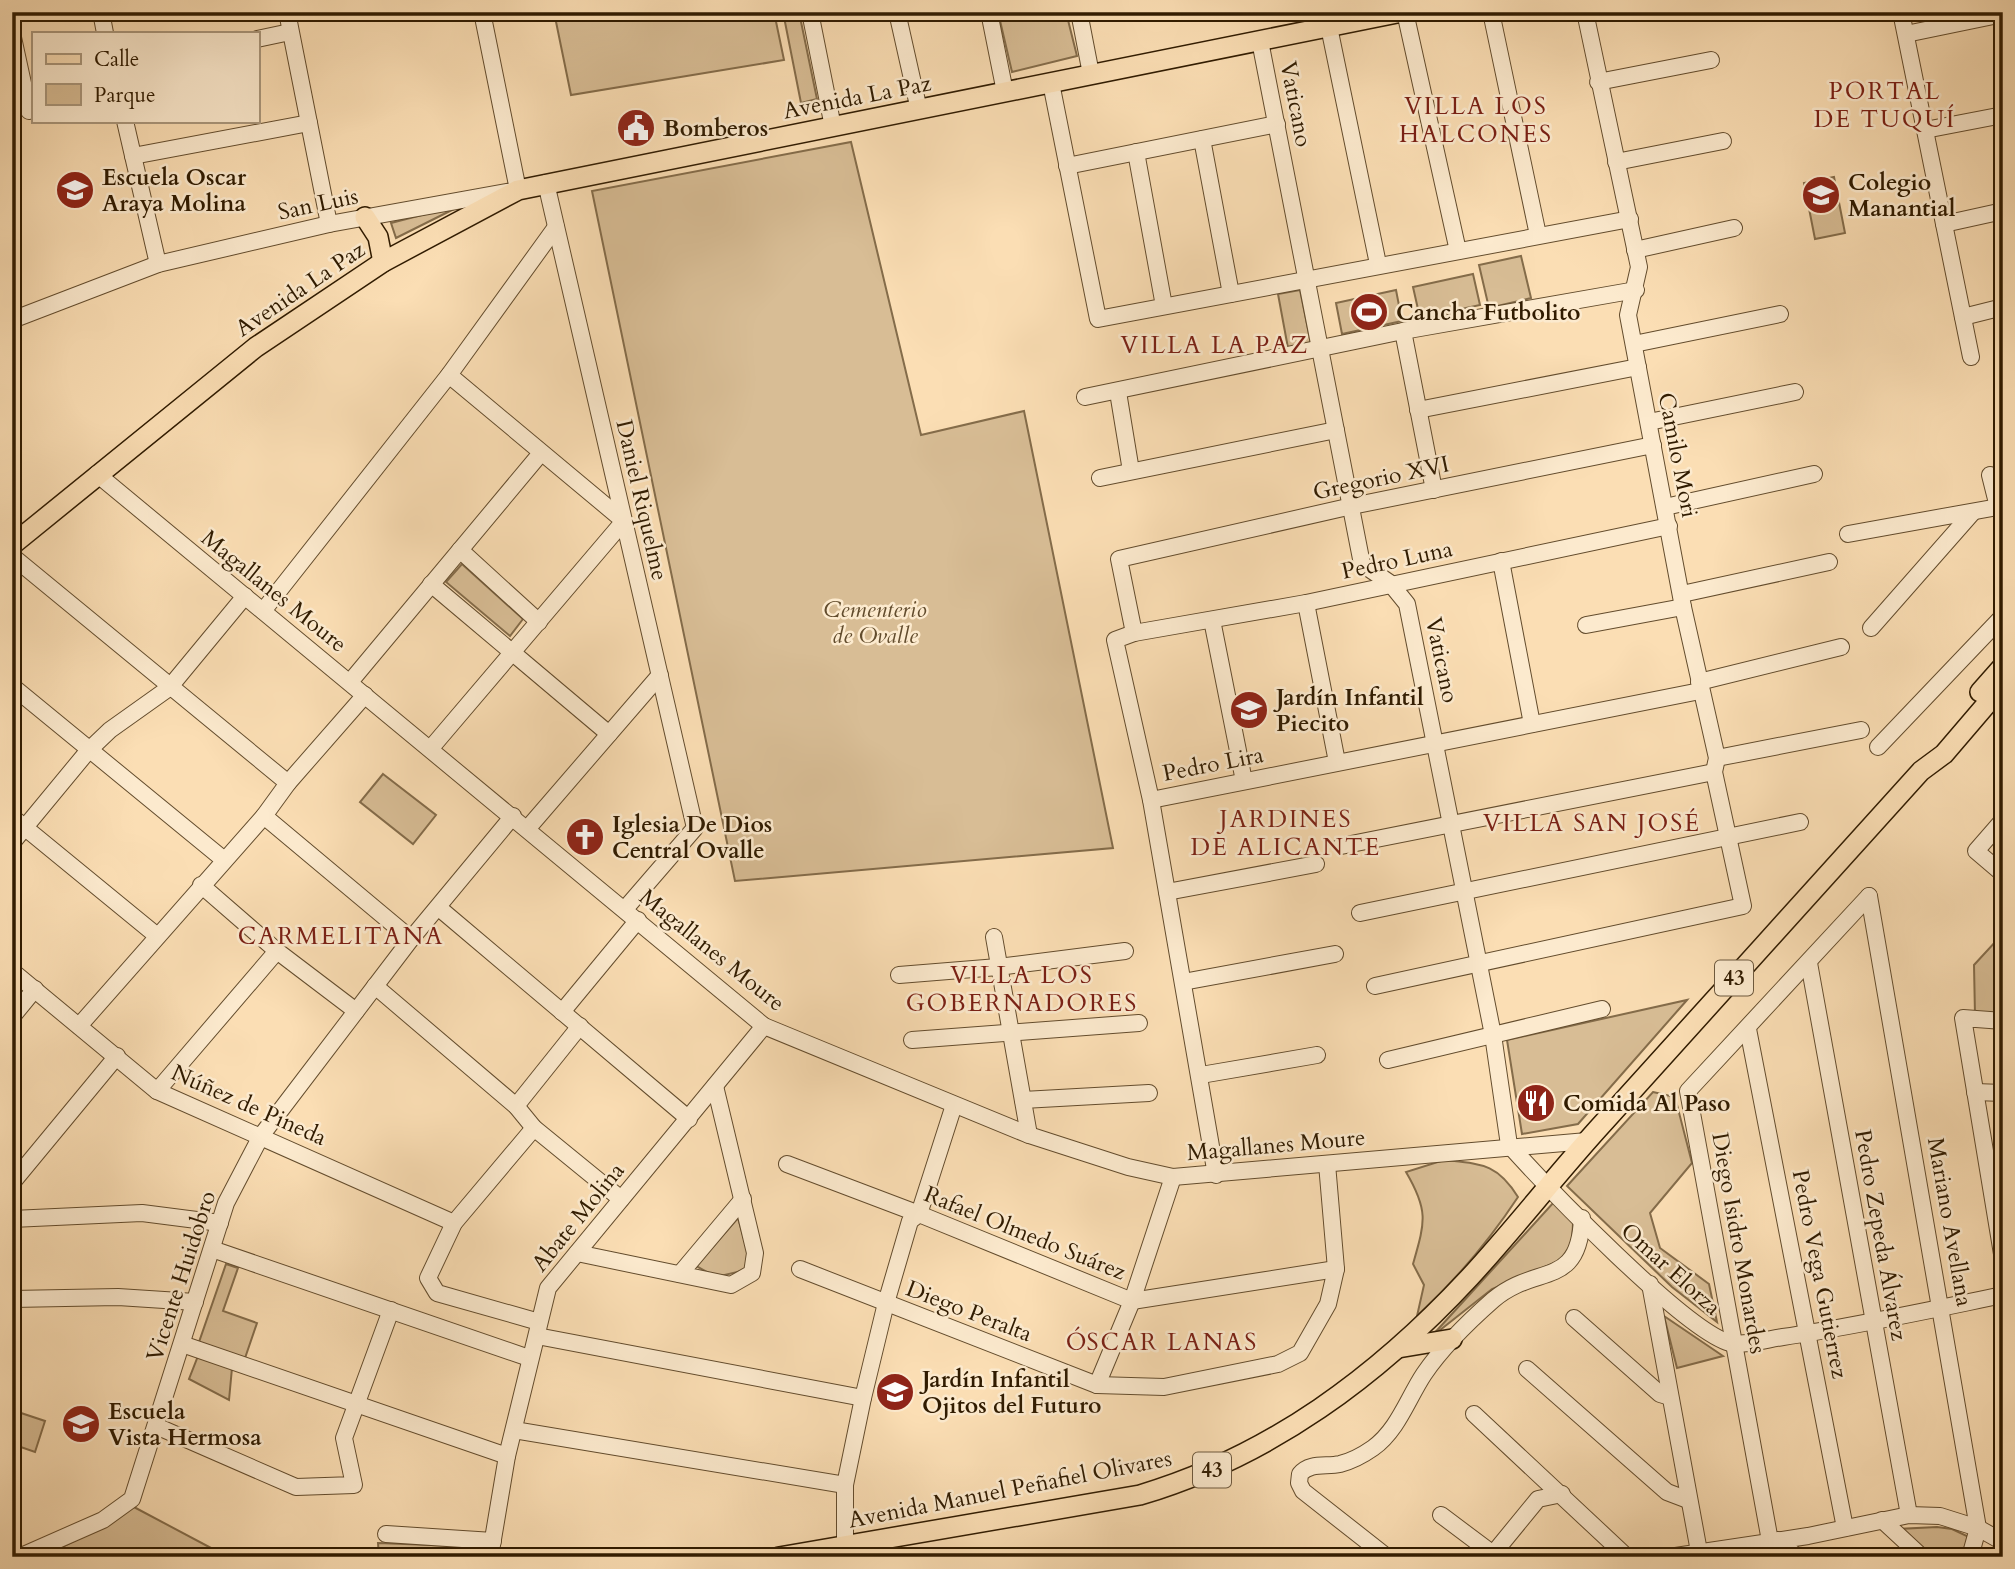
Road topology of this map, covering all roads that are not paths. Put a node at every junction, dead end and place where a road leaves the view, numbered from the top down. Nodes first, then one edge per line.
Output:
1 (100, 12) edge
2 (286, 12) edge
3 (482, 12) edge
4 (810, 12) edge
5 (897, 12) edge
6 (989, 12) edge
7 (1079, 12) edge
8 (1403, 12) edge
9 (1491, 12) edge
10 (1585, 12) edge
11 (1901, 12) edge
12 (2003, 13) edge
13 (1364, 16) edge
14 (1329, 27) junction
15 (105, 32) edge
16 (290, 32) junction
17 (12, 33) edge
18 (1906, 34) junction
19 (259, 39) edge
20 (1260, 41) junction
21 (1711, 60) dead end
22 (1091, 74) junction
23 (1598, 82) junction
24 (1051, 83) junction
25 (1005, 92) junction
26 (919, 110) junction
27 (31, 111) edge
28 (2003, 115) edge
29 (12, 116) edge
30 (125, 122) edge
31 (309, 123) junction
32 (1277, 124) junction
33 (833, 127) junction
34 (1925, 130) junction
35 (1202, 139) junction
36 (1723, 141) dead end
37 (1136, 152) junction
38 (133, 156) junction
39 (1616, 162) junction
40 (1067, 166) junction
41 (546, 183) junction
42 (518, 190) junction
43 (2003, 211) edge
44 (365, 217) junction
45 (1630, 219) junction
46 (1944, 223) junction
47 (329, 224) junction
48 (556, 227) junction
49 (1734, 228) dead end
50 (1538, 235) junction
51 (1635, 250) junction
52 (1458, 251) junction
53 (383, 262) junction
54 (159, 264) junction
55 (1378, 264) junction
56 (1305, 280) junction
57 (1636, 290) junction
58 (1231, 294) junction
59 (1164, 306) junction
60 (2003, 307) edge
61 (1780, 314) dead end
62 (1963, 317) junction
63 (12, 320) edge
64 (1403, 331) junction
65 (1634, 344) junction
66 (1320, 349) junction
67 (1971, 357) dead end
68 (1638, 367) junction
69 (449, 375) junction
70 (1118, 392) junction
71 (1795, 392) dead end
72 (1086, 397) dead end
73 (1418, 410) junction
74 (1649, 422) junction
75 (1336, 430) junction
76 (1653, 445) junction
77 (541, 453) junction
78 (1131, 471) junction
79 (97, 474) junction
80 (1814, 474) dead end
81 (1990, 475) dead end
82 (1100, 478) dead end
83 (1434, 490) junction
84 (1352, 506) junction
85 (1665, 507) junction
86 (2001, 509) edge
87 (1973, 512) junction
88 (624, 521) junction
89 (1669, 526) junction
90 (1848, 534) dead end
91 (12, 545) edge
92 (460, 550) junction
93 (12, 556) edge
94 (1501, 561) junction
95 (1829, 562) dead end
96 (1390, 583) junction
97 (431, 584) junction
98 (244, 596) junction
99 (1682, 600) junction
100 (1306, 603) junction
101 (262, 611) junction
102 (2003, 615) edge
103 (1212, 620) junction
104 (539, 622) junction
105 (1586, 625) dead end
106 (1871, 628) dead end
107 (1134, 633) junction
108 (1841, 647) dead end
109 (513, 653) junction
110 (2003, 666) edge
111 (660, 675) junction
112 (350, 682) junction
113 (2003, 685) edge
114 (12, 686) edge
115 (1700, 687) junction
116 (169, 688) junction
117 (365, 695) junction
118 (1532, 724) junction
119 (1861, 730) dead end
120 (609, 734) junction
121 (1437, 743) junction
122 (1878, 747) dead end
123 (431, 748) junction
124 (88, 751) junction
125 (1337, 762) junction
126 (1715, 765) junction
127 (1921, 771) junction
128 (1244, 781) junction
129 (288, 783) junction
130 (1151, 800) junction
131 (264, 816) junction
132 (513, 816) junction
133 (12, 817) edge
134 (2003, 820) edge
135 (1800, 822) dead end
136 (1452, 823) junction
137 (26, 828) junction
138 (528, 828) junction
139 (1728, 837) junction
140 (12, 844) edge
141 (1341, 846) dead end
142 (223, 859) junction
143 (1316, 864) dead end
144 (2003, 874) edge
145 (201, 885) junction
146 (1465, 890) junction
147 (1167, 892) junction
148 (1869, 896) joint
149 (439, 908) junction
150 (1360, 913) dead end
151 (632, 914) junction
152 (156, 935) junction
153 (994, 937) dead end
154 (411, 939) junction
155 (277, 951) junction
156 (1125, 951) dead end
157 (1335, 954) dead end
158 (1809, 963) junction
159 (1480, 965) junction
160 (998, 967) junction
161 (12, 971) edge
162 (899, 975) dead end
163 (1183, 982) junction
164 (375, 986) junction
165 (1375, 986) dead end
166 (34, 989) junction
167 (1602, 1009) dead end
168 (356, 1011) junction
169 (562, 1012) junction
170 (12, 1017) edge
171 (2003, 1021) edge
172 (1139, 1023) dead end
173 (79, 1026) junction
174 (580, 1026) junction
175 (764, 1026) junction
176 (1748, 1029) junction
177 (1010, 1033) junction
178 (1493, 1035) junction
179 (912, 1040) dead end
180 (1317, 1055) dead end
181 (117, 1056) junction
182 (1388, 1060) dead end
183 (1201, 1075) junction
184 (715, 1086) junction
185 (157, 1091) junction
186 (1975, 1092) junction
187 (1149, 1093) dead end
188 (2003, 1093) edge
189 (1023, 1100) junction
190 (516, 1105) junction
191 (954, 1105) junction
192 (689, 1119) junction
193 (534, 1128) junction
194 (1029, 1135) junction
195 (261, 1136) junction
196 (1587, 1141) junction
197 (1509, 1145) junction
198 (787, 1164) dead end
199 (1327, 1164) junction
200 (1995, 1167) edge
201 (1216, 1175) junction
202 (1173, 1177) junction
203 (12, 1183) edge
204 (1547, 1187) junction
205 (621, 1199) junction
206 (743, 1199) junction
207 (919, 1214) junction
208 (1582, 1218) junction
209 (12, 1219) edge
210 (220, 1223) junction
211 (454, 1223) junction
212 (212, 1249) junction
213 (577, 1253) junction
214 (2003, 1259) edge
215 (800, 1269) dead end
216 (1336, 1269) junction
217 (680, 1274) junction
218 (1650, 1284) junction
219 (2003, 1295) edge
220 (12, 1299) edge
221 (1132, 1301) junction
222 (195, 1302) junction
223 (886, 1303) junction
224 (1942, 1308) junction
225 (391, 1310) junction
226 (1574, 1318) dead end
227 (1873, 1321) junction
228 (538, 1329) junction
229 (1809, 1333) junction
230 (1452, 1339) junction
231 (182, 1344) junction
232 (1734, 1344) junction
233 (1397, 1348) junction
234 (529, 1358) junction
235 (1527, 1368) dead end
236 (1097, 1385) junction
237 (1670, 1397) junction
238 (863, 1398) junction
239 (356, 1405) junction
240 (1474, 1414) dead end
241 (156, 1426) junction
242 (514, 1430) junction
243 (507, 1456) junction
244 (845, 1485) junction
245 (1562, 1494) junction
246 (1688, 1500) junction
247 (1441, 1515) dead end
248 (1909, 1515) junction
249 (1882, 1520) junction
250 (1845, 1528) junction
251 (1978, 1528) junction
252 (386, 1534) dead end
253 (1774, 1541) junction
254 (2003, 1542) edge
255 (845, 1545) junction
256 (492, 1549) edge
257 (1699, 1554) edge
258 (1495, 1555) edge
259 (19, 1557) edge
260 (779, 1557) edge
261 (1387, 1557) edge
262 (1627, 1557) edge
263 (1669, 1557) edge
264 (1797, 1557) edge
265 (1922, 1557) edge
266 (1970, 1557) edge

1 - 15 street
2 - 16 street
3 - 42 street
4 - 33 street
5 - 26 street
6 - 25 street
7 - 22 street
8 - 13 main road, Avenida La Paz
8 - 52 street
9 - 50 street
10 - 23 street, Camilo Mori
11 - 18 street
12 - 18 street
13 - 14 main road, Avenida La Paz
14 - 20 main road, Avenida La Paz
14 - 55 street
16 - 19 street
16 - 31 street
17 - 27 street
18 - 34 street
20 - 22 main road, Avenida La Paz
20 - 32 street, Vaticano
21 - 23 street
22 - 24 main road, Avenida La Paz
23 - 39 street, Camilo Mori
24 - 25 main road, Avenida La Paz
24 - 40 street
25 - 26 main road, Avenida La Paz
26 - 33 main road, Avenida La Paz
27 - 29 street
28 - 34 street
30 - 38 street
31 - 38 street
31 - 47 street
32 - 35 street
32 - 56 street, Vaticano
33 - 41 main road, Avenida La Paz
34 - 46 street
35 - 37 street
35 - 58 street
36 - 39 street
37 - 40 street
37 - 59 street
38 - 54 street
39 - 45 street, Camilo Mori
40 - 59 street
41 - 42 main road, Avenida La Paz
41 - 48 street, Daniel Riquelme
42 - 44 street, San Luis
42 - 53 main road, Avenida La Paz
43 - 46 street
44 - 47 street, San Luis
44 - 53 main road
45 - 50 street
45 - 51 street, Camilo Mori
46 - 62 street
47 - 54 street, San Luis
48 - 69 street
48 - 88 street, Daniel Riquelme
49 - 51 street
50 - 52 street
51 - 57 street, Camilo Mori
52 - 55 street
53 - 79 main road, Avenida La Paz
54 - 63 street, San Luis
55 - 56 street
56 - 58 street
56 - 66 street, Vaticano
57 - 64 street
57 - 65 street, Camilo Mori
58 - 59 street
60 - 62 street
61 - 65 street
62 - 67 street
64 - 66 street
64 - 73 street
65 - 68 street, Camilo Mori
66 - 70 street
66 - 75 street, Vaticano
68 - 73 street
68 - 74 street, Camilo Mori
69 - 77 street
69 - 101 street
70 - 72 street
70 - 78 street
71 - 74 street
73 - 83 street
74 - 76 street, Camilo Mori
75 - 78 street
75 - 84 street, Vaticano
76 - 83 street, Gregorio XVI
76 - 85 street, Camilo Mori
77 - 88 street
77 - 92 street
78 - 82 street
79 - 91 main road, Avenida La Paz
79 - 98 street, Magallanes Moure
80 - 85 street
81 - 86 street
83 - 84 street, Gregorio XVI
84 - 96 street, Vaticano
84 - 107 street, Gregorio XVI
85 - 89 street, Camilo Mori
86 - 87 street
87 - 90 street
87 - 106 street
88 - 104 street
88 - 111 street, Daniel Riquelme
89 - 94 street, Pedro Luna
89 - 99 street, Camilo Mori
92 - 97 street
92 - 104 street
93 - 116 street
94 - 96 street, Pedro Luna
94 - 118 street
95 - 99 street
96 - 100 street, Pedro Luna
96 - 121 street, Vaticano
97 - 109 street
97 - 112 street
98 - 101 street, Magallanes Moure
98 - 116 street
99 - 105 street
99 - 115 street, Camilo Mori
100 - 103 street, Pedro Luna
100 - 125 street
101 - 112 street, Magallanes Moure
102 - 122 street
103 - 107 street, Pedro Luna
103 - 128 street
104 - 109 street
107 - 130 street
108 - 115 street, Pedro Lira
109 - 120 street
109 - 123 street
110 - 127 main road, Avenida Manuel Peñafiel Olivares / 43
111 - 120 street
111 - 151 street, Daniel Riquelme
112 - 117 street, Magallanes Moure
113 - 127 main road, Avenida Manuel Peñafiel Olivares / 43
114 - 124 street
115 - 118 street, Pedro Lira
115 - 126 street, Camilo Mori
116 - 124 street
116 - 129 street
117 - 123 street, Magallanes Moure
117 - 129 street
118 - 121 street, Pedro Lira
119 - 126 street
120 - 138 street
121 - 125 street, Pedro Lira
121 - 136 street, Vaticano
123 - 132 street, Magallanes Moure
124 - 137 street
124 - 142 street
125 - 128 street, Pedro Lira
126 - 136 street
126 - 139 street, Camilo Mori
127 - 196 main road, Avenida Manuel Peñafiel Olivares / 43
128 - 130 street, Pedro Lira
129 - 131 street
130 - 147 street, Pedro Lira
131 - 142 street
131 - 154 street
132 - 138 street, Magallanes Moure
132 - 149 street, Vicente Huidobro
133 - 137 street
134 - 144 street
135 - 139 street
136 - 141 street
136 - 146 street, Vaticano
137 - 140 street
137 - 152 street
138 - 151 street, Magallanes Moure
139 - 146 street
139 - 159 street, Camilo Mori
142 - 145 street
143 - 147 street
145 - 152 street
145 - 155 street
146 - 150 street
146 - 159 street, Vaticano
147 - 163 street, Pedro Lira
148 - 158 street, Diego Isidro Monardes
148 - 224 street, Mariano Avellana
149 - 154 street, Vicente Huidobro
149 - 169 street
151 - 169 street
151 - 175 street, Magallanes Moure
152 - 173 street
153 - 160 street
154 - 164 street, Vicente Huidobro
155 - 168 street
155 - 185 street
156 - 160 street
157 - 163 street
158 - 176 street, Diego Isidro Monardes
158 - 227 street, Pedro Zepeda Álvarez
159 - 165 street
159 - 178 street, Vaticano
160 - 162 street
160 - 177 street
161 - 166 street, Núñez de Pineda
163 - 183 street, Pedro Lira
164 - 168 street, Vicente Huidobro
164 - 190 street
166 - 170 street
166 - 173 street, Núñez de Pineda
167 - 178 street
168 - 195 street, Vicente Huidobro
169 - 174 street
171 - 186 street
172 - 177 street
173 - 181 street, Núñez de Pineda
174 - 190 street
174 - 192 street
175 - 184 street, Abate Molina
175 - 191 street, Magallanes Moure
176 - 229 street, Pedro Vega Gutierrez
176 - 232 street, Diego Isidro Monardes
177 - 179 street
177 - 189 street
178 - 182 street
178 - 197 street, Vaticano
180 - 183 street
181 - 185 street, Núñez de Pineda
181 - 203 street
183 - 201 street, Pedro Lira
184 - 192 street, Abate Molina
184 - 206 street
185 - 195 street, Núñez de Pineda
186 - 188 street
186 - 200 street
187 - 189 street
189 - 194 street
190 - 193 street
191 - 194 street, Magallanes Moure
191 - 207 street
192 - 205 street, Abate Molina
193 - 205 street
193 - 211 street
194 - 202 street, Magallanes Moure
195 - 210 street, Vicente Huidobro
195 - 211 street, Núñez de Pineda
196 - 197 street, Magallanes Moure
196 - 204 main road, Avenida Manuel Peñafiel Olivares / 43
197 - 199 street, Magallanes Moure
197 - 204 street, Omar Elorza
198 - 207 street, Rafael Olmedo Suárez
199 - 201 street, Magallanes Moure
199 - 216 street, Diego Peralta
200 - 214 street
201 - 202 street, Magallanes Moure
202 - 221 street
204 - 208 street, Omar Elorza
204 - 233 main road, Avenida Manuel Peñafiel Olivares / 43
205 - 213 street, Abate Molina
206 - 217 street
206 - 217 street
207 - 221 street, Rafael Olmedo Suárez
207 - 223 street
208 - 218 street, Omar Elorza
208 - 230 street
209 - 210 street
210 - 212 street, Vicente Huidobro
211 - 228 street
212 - 222 street, Vicente Huidobro
212 - 225 street
213 - 217 street
213 - 228 street, Abate Molina
215 - 223 street, Diego Peralta
216 - 221 street, Rafael Olmedo Suárez
216 - 236 street, Diego Peralta
218 - 232 street, Omar Elorza
218 - 237 street
219 - 224 street
220 - 222 street
221 - 236 street
222 - 231 street, Vicente Huidobro
223 - 236 street, Diego Peralta
223 - 238 street
224 - 227 street
224 - 251 street, Mariano Avellana
225 - 234 street
225 - 239 street
226 - 237 street
227 - 229 street
227 - 248 street, Pedro Zepeda Álvarez
228 - 234 street, Abate Molina
228 - 238 street
229 - 232 street
229 - 250 street, Pedro Vega Gutierrez
230 - 233 main road
230 - 261 street
231 - 239 street
231 - 241 street, Vicente Huidobro
232 - 253 street, Diego Isidro Monardes
233 - 255 main road, Avenida Manuel Peñafiel Olivares / 43
234 - 242 street, Abate Molina
235 - 246 street
237 - 246 street
238 - 244 street
239 - 241 street
239 - 243 street
240 - 245 street
241 - 259 street, Vicente Huidobro
242 - 243 street, Abate Molina
242 - 244 street
243 - 256 street, Abate Molina
244 - 255 street
245 - 258 street
245 - 262 street
246 - 257 street
247 - 258 street
248 - 249 street
248 - 251 street
249 - 250 street
249 - 265 street
250 - 253 street
251 - 254 street
251 - 266 street, Mariano Avellana
252 - 256 street
253 - 257 street
253 - 264 street
255 - 260 main road, Avenida Manuel Peñafiel Olivares / 43
257 - 263 street

